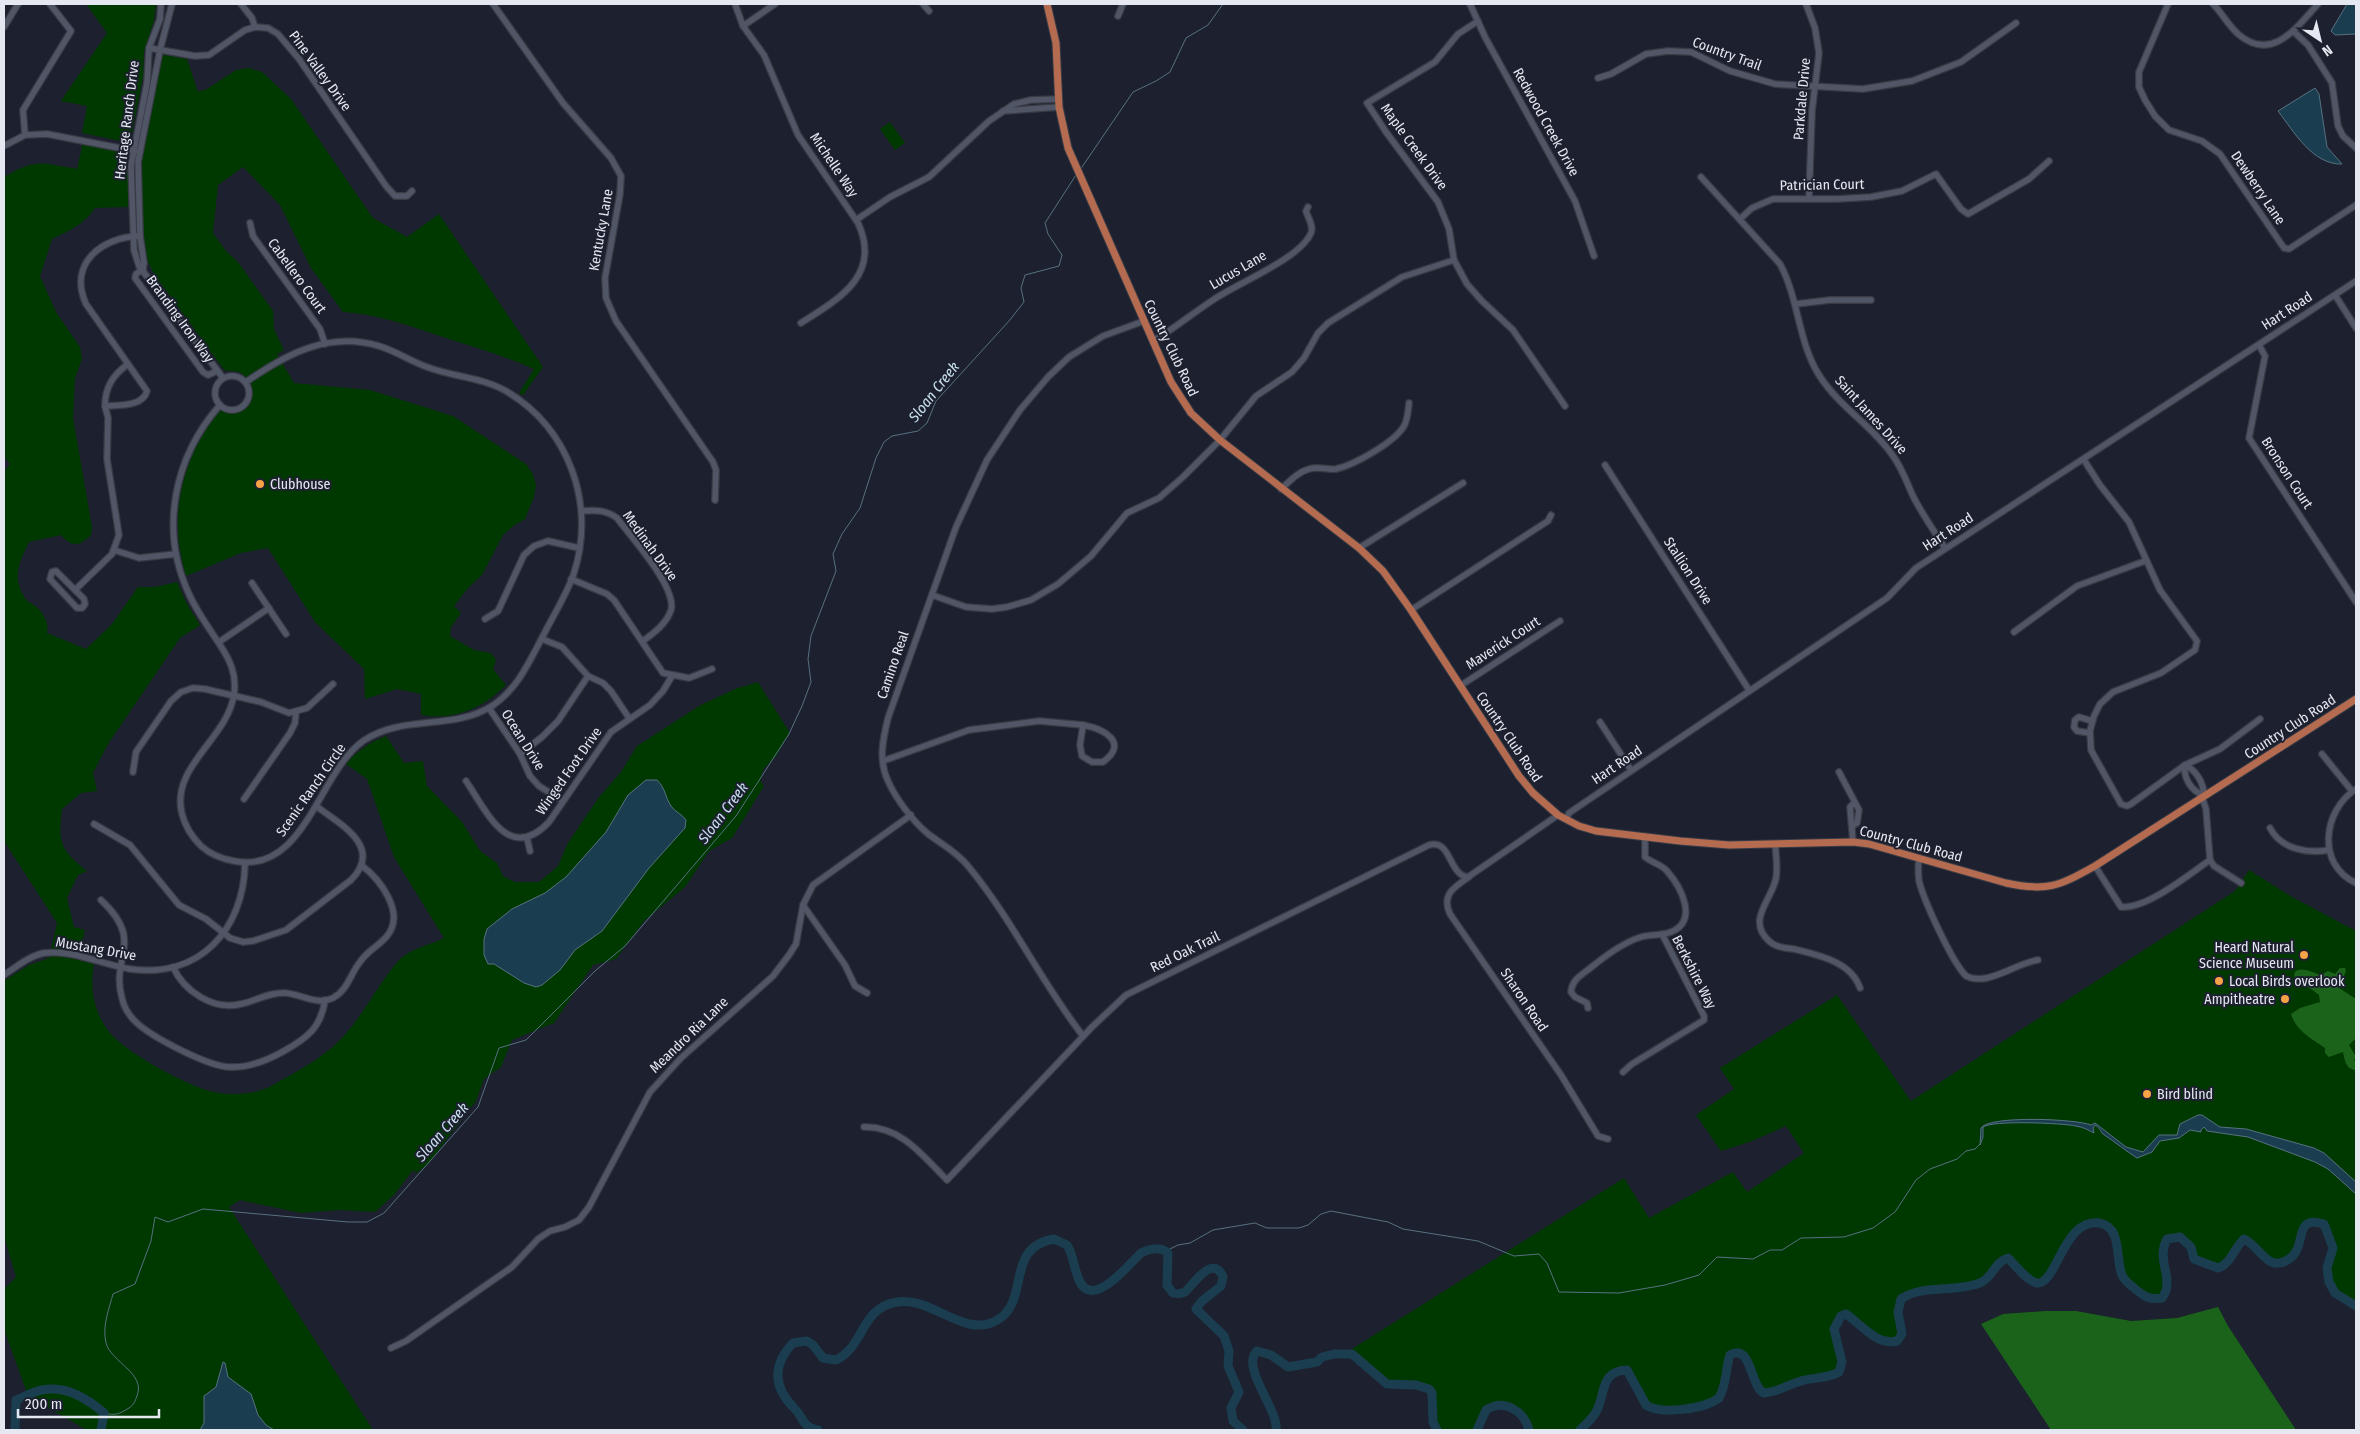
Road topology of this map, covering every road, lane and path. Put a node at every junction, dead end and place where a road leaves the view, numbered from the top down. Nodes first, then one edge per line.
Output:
1 (18, 4) edge
2 (50, 4) edge
3 (161, 4) edge
4 (172, 4) edge
5 (241, 4) edge
6 (493, 4) edge
7 (736, 4) edge
8 (775, 4) edge
9 (923, 4) edge
10 (1047, 4) edge
11 (1123, 4) edge
12 (1470, 4) edge
13 (1806, 4) edge
14 (2168, 4) edge
15 (2213, 4) edge
16 (2318, 4) edge
17 (929, 11) dead end
18 (1118, 16) dead end
19 (1478, 21) junction
20 (2016, 23) dead end
21 (743, 26) junction
22 (4, 27) edge
23 (255, 27) junction
24 (2293, 31) junction
25 (149, 48) junction
26 (160, 50) junction
27 (1598, 78) dead end
28 (1817, 86) junction
29 (1059, 103) junction
30 (25, 135) junction
31 (4, 146) edge
32 (2356, 148) edge
33 (136, 151) junction
34 (2049, 161) dead end
35 (1701, 177) dead end
36 (412, 191) dead end
37 (1809, 198) junction
38 (2356, 205) edge
39 (1308, 207) dead end
40 (1740, 219) junction
41 (856, 220) junction
42 (250, 223) dead end
43 (136, 236) junction
44 (1594, 256) dead end
45 (1454, 260) junction
46 (143, 269) junction
47 (2356, 281) edge
48 (2335, 295) junction
49 (1871, 300) dead end
50 (1796, 304) junction
51 (1144, 321) junction
52 (801, 323) dead end
53 (2356, 328) edge
54 (1153, 341) junction
55 (325, 344) junction
56 (2260, 345) junction
57 (128, 364) junction
58 (217, 371) junction
59 (222, 378) junction
60 (246, 382) junction
61 (1409, 403) dead end
62 (220, 405) junction
63 (105, 406) junction
64 (1565, 406) dead end
65 (1220, 440) junction
66 (2084, 460) junction
67 (1605, 465) dead end
68 (1463, 483) dead end
69 (1281, 489) junction
70 (715, 500) dead end
71 (582, 511) junction
72 (1551, 515) dead end
73 (580, 548) junction
74 (1359, 548) junction
75 (1945, 548) junction
76 (114, 550) junction
77 (176, 554) junction
78 (2146, 561) junction
79 (571, 579) junction
80 (252, 582) dead end
81 (75, 590) junction
82 (932, 595) junction
83 (2356, 602) edge
84 (269, 608) junction
85 (1411, 610) junction
86 (485, 620) dead end
87 (1560, 621) dead end
88 (2014, 632) dead end
89 (286, 634) dead end
90 (542, 639) junction
91 (643, 641) junction
92 (218, 642) junction
93 (712, 669) dead end
94 (588, 676) junction
95 (672, 676) junction
96 (333, 684) dead end
97 (1460, 686) junction
98 (1749, 690) junction
99 (234, 696) junction
100 (2356, 699) edge
101 (489, 708) junction
102 (296, 712) junction
103 (629, 718) junction
104 (2260, 718) dead end
105 (2092, 721) junction
106 (1600, 722) dead end
107 (1083, 725) junction
108 (2090, 734) junction
109 (520, 754) junction
110 (2322, 754) dead end
111 (883, 761) junction
112 (2185, 765) junction
113 (1631, 770) junction
114 (133, 772) dead end
115 (1839, 772) dead end
116 (466, 781) dead end
117 (2354, 790) edge
118 (2203, 796) junction
119 (244, 799) dead end
120 (563, 801) junction
121 (316, 806) junction
122 (911, 814) junction
123 (1558, 815) junction
124 (1566, 819) junction
125 (94, 824) dead end
126 (2270, 828) dead end
127 (528, 838) junction
128 (1645, 838) junction
129 (1852, 842) junction
130 (1775, 844) junction
131 (2329, 850) junction
132 (530, 851) dead end
133 (1919, 858) junction
134 (2210, 860) junction
135 (245, 863) junction
136 (361, 865) junction
137 (2095, 866) junction
138 (1473, 875) junction
139 (2241, 883) dead end
140 (2356, 883) edge
141 (101, 900) dead end
142 (803, 905) junction
143 (224, 934) junction
144 (1662, 934) junction
145 (2038, 960) dead end
146 (173, 967) junction
147 (122, 968) junction
148 (4, 975) edge
149 (1860, 988) dead end
150 (867, 993) dead end
151 (325, 1000) junction
152 (1588, 1008) dead end
153 (1083, 1036) junction
154 (1623, 1072) dead end
155 (864, 1127) dead end
156 (1608, 1139) dead end
157 (391, 1348) dead end

1 - 22 street
2 - 30 street
3 - 25 street, Heritage Ranch Drive
4 - 26 street, Heritage Ranch Drive
5 - 23 street
6 - 70 street, Kentucky Lane
7 - 21 street, Michelle Way
8 - 21 street
9 - 17 street
10 - 29 main road, Country Club Road
11 - 18 street
12 - 19 street, Redwood Creek Drive
13 - 28 street, Parkdale Drive
14 - 38 street, Dewberry Lane
15 - 24 street
16 - 24 street
19 - 44 street, Redwood Creek Drive
19 - 45 street, Maple Creek Drive
20 - 28 street, Country Trail
21 - 41 street, Michelle Way
23 - 26 street
23 - 36 street, Pine Valley Drive
24 - 32 street
25 - 26 street
25 - 33 street, Heritage Ranch Drive
26 - 33 street, Heritage Ranch Drive
27 - 28 street, Country Trail
28 - 37 street, Parkdale Drive
29 - 41 street
29 - 51 main road, Country Club Road
30 - 31 street
30 - 33 street
33 - 43 street, Heritage Ranch Drive
34 - 37 street, Patrician Court
35 - 40 street, Saint James Drive
37 - 40 street, Patrician Court
39 - 54 street, Lucus Lane
40 - 50 street, Saint James Drive
41 - 52 street, Michelle Way
42 - 55 street, Cabellero Court
43 - 46 street, Heritage Ranch Drive
43 - 57 street
45 - 64 street, Maple Creek Drive
45 - 65 street
46 - 58 street
46 - 58 street, Branding Iron Way
47 - 48 street, Hart Road
48 - 53 street
48 - 56 street, Hart Road
49 - 50 street
50 - 75 street, Saint James Drive
51 - 54 main road, Country Club Road
51 - 82 street, Camino Real
54 - 65 main road, Country Club Road
55 - 60 street, Scenic Ranch Circle
55 - 71 street, Scenic Ranch Circle
56 - 66 street, Hart Road
56 - 83 street, Bronson Court
57 - 63 street
57 - 63 street
58 - 59 street
59 - 60 street
59 - 62 street
60 - 62 street
61 - 69 street
62 - 77 street, Scenic Ranch Circle
63 - 76 street
65 - 69 main road, Country Club Road
65 - 82 street
66 - 75 street, Hart Road
66 - 78 street
67 - 98 street, Stallion Drive
68 - 74 street
69 - 74 main road, Country Club Road
71 - 73 street, Scenic Ranch Circle
71 - 91 street, Medinah Drive
72 - 85 street
73 - 79 street, Scenic Ranch Circle
73 - 86 street
74 - 85 main road, Country Club Road
75 - 98 street, Hart Road
76 - 77 street
76 - 81 street
77 - 92 street, Scenic Ranch Circle
78 - 88 street
78 - 105 street
79 - 90 street, Scenic Ranch Circle
79 - 91 street
80 - 84 street
81 - 81 street
82 - 111 street, Camino Real
84 - 89 street
84 - 92 street
85 - 97 main road, Country Club Road
87 - 97 street, Maverick Court
90 - 94 street
90 - 101 street, Scenic Ranch Circle
91 - 95 street
92 - 99 street, Scenic Ranch Circle
93 - 95 street
94 - 103 street
94 - 109 street
95 - 103 street, Winged Foot Drive
96 - 102 street
97 - 123 main road, Country Club Road
98 - 113 street, Hart Road
99 - 102 street
99 - 114 street
99 - 135 street, Scenic Ranch Circle
100 - 118 main road, Country Club Road
101 - 109 street, Ocean Drive
101 - 121 street, Scenic Ranch Circle
102 - 119 street
103 - 120 street, Winged Foot Drive
104 - 112 street
105 - 108 street
105 - 108 street
106 - 113 street
107 - 107 street
107 - 111 street
108 - 112 street
109 - 120 street, Ocean Drive
110 - 117 street
111 - 122 street, Camino Real
112 - 118 street
112 - 118 street
113 - 124 street, Hart Road
115 - 129 street
116 - 127 street
117 - 131 street
118 - 134 street
118 - 137 main road, Country Club Road
120 - 127 street, Winged Foot Drive
121 - 135 street, Scenic Ranch Circle
121 - 136 street
122 - 142 street, Meandro Ria Lane
122 - 153 street, Camino Real
123 - 124 main road, Country Club Road
123 - 138 street
124 - 128 main road, Country Club Road
125 - 143 street
126 - 131 street
127 - 132 street
128 - 130 main road, Country Club Road
128 - 144 street
129 - 130 main road, Country Club Road
129 - 133 main road, Country Club Road
130 - 149 street
131 - 140 street
133 - 137 main road, Country Club Road
133 - 145 street
134 - 137 street
134 - 139 street
135 - 143 street, Mustang Drive
136 - 143 street
136 - 151 street
138 - 153 street, Red Oak Trail
138 - 156 street, Sharon Road
141 - 147 street
142 - 150 street
142 - 157 street, Meandro Ria Lane
143 - 146 street, Mustang Drive
144 - 152 street
144 - 154 street, Berkshire Way
146 - 147 street, Mustang Drive
146 - 151 street
147 - 148 street, Mustang Drive
147 - 151 street
153 - 155 street, Red Oak Trail

